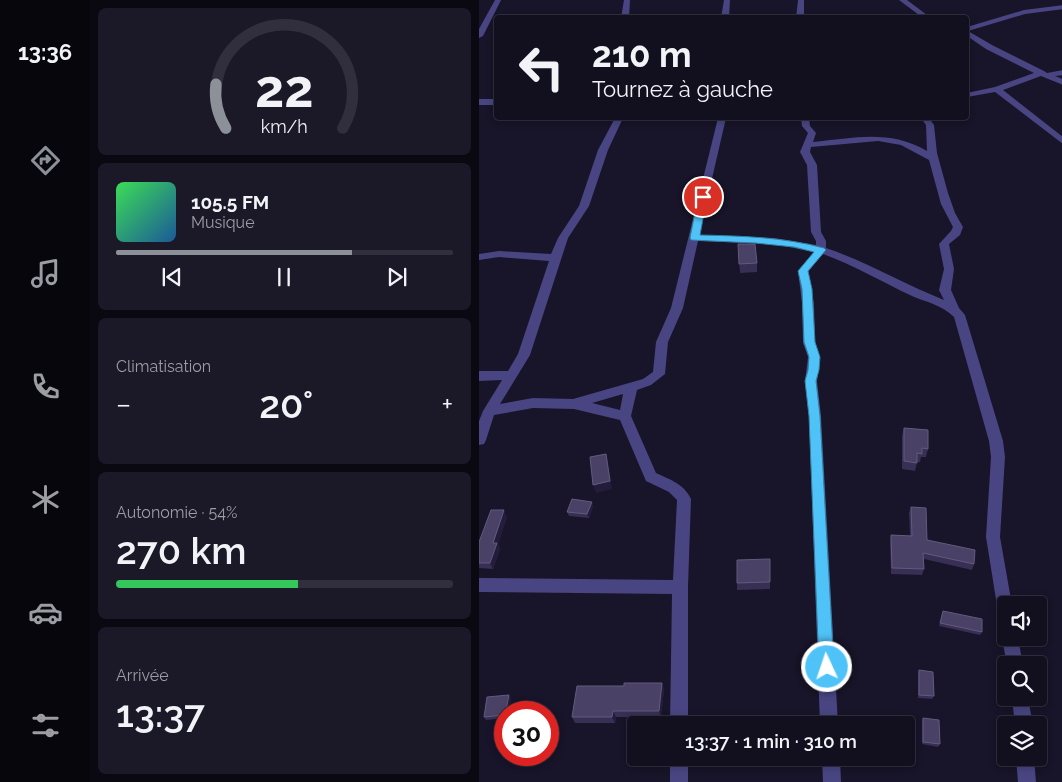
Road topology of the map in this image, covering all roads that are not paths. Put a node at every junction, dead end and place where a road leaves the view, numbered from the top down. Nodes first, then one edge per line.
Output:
1 (497, 0) edge
2 (627, 0) edge
3 (727, 0) edge
4 (801, 0) edge
5 (902, 0) edge
6 (1062, 7) edge
7 (625, 15) edge
8 (725, 15) edge
9 (800, 15) edge
10 (924, 15) edge
11 (969, 27) edge
12 (969, 34) edge
13 (479, 36) edge
14 (1062, 72) edge
15 (1044, 74) junction
16 (1062, 83) edge
17 (997, 89) junction
18 (969, 95) edge
19 (479, 102) edge
20 (494, 102) edge
21 (618, 120) edge
22 (721, 120) edge
23 (805, 120) edge
24 (926, 120) edge
25 (1062, 142) edge
26 (807, 145) junction
27 (934, 159) junction
28 (695, 238) junction
29 (821, 250) junction
30 (479, 257) edge
31 (555, 258) junction
32 (953, 308) junction
33 (512, 374) junction
34 (479, 376) edge
35 (631, 387) junction
36 (573, 404) junction
37 (489, 411) junction
38 (625, 416) junction
39 (479, 440) edge
40 (479, 584) edge
41 (679, 587) junction
42 (1002, 596) edge
43 (679, 716) edge
44 (829, 716) edge
45 (679, 766) edge
46 (831, 766) edge
47 (1026, 766) edge
48 (679, 782) edge
49 (832, 782) edge
50 (1027, 782) edge

1 - 13 street
2 - 7 street
3 - 8 street
4 - 9 street
5 - 10 street
6 - 11 street
12 - 15 street
14 - 15 street
15 - 16 street
15 - 17 street
17 - 18 street
17 - 25 street
19 - 20 street
21 - 31 street
22 - 28 street
23 - 26 street
24 - 27 street
26 - 27 street
26 - 29 street
27 - 32 street
28 - 29 street
28 - 35 street
29 - 32 street
29 - 44 street
30 - 31 street
31 - 33 street
32 - 42 street
33 - 34 street
33 - 37 street
35 - 36 street
35 - 38 street
36 - 37 street
36 - 38 street
37 - 39 street
38 - 41 street
40 - 41 street
41 - 43 street
45 - 48 street
46 - 49 street
47 - 50 street

